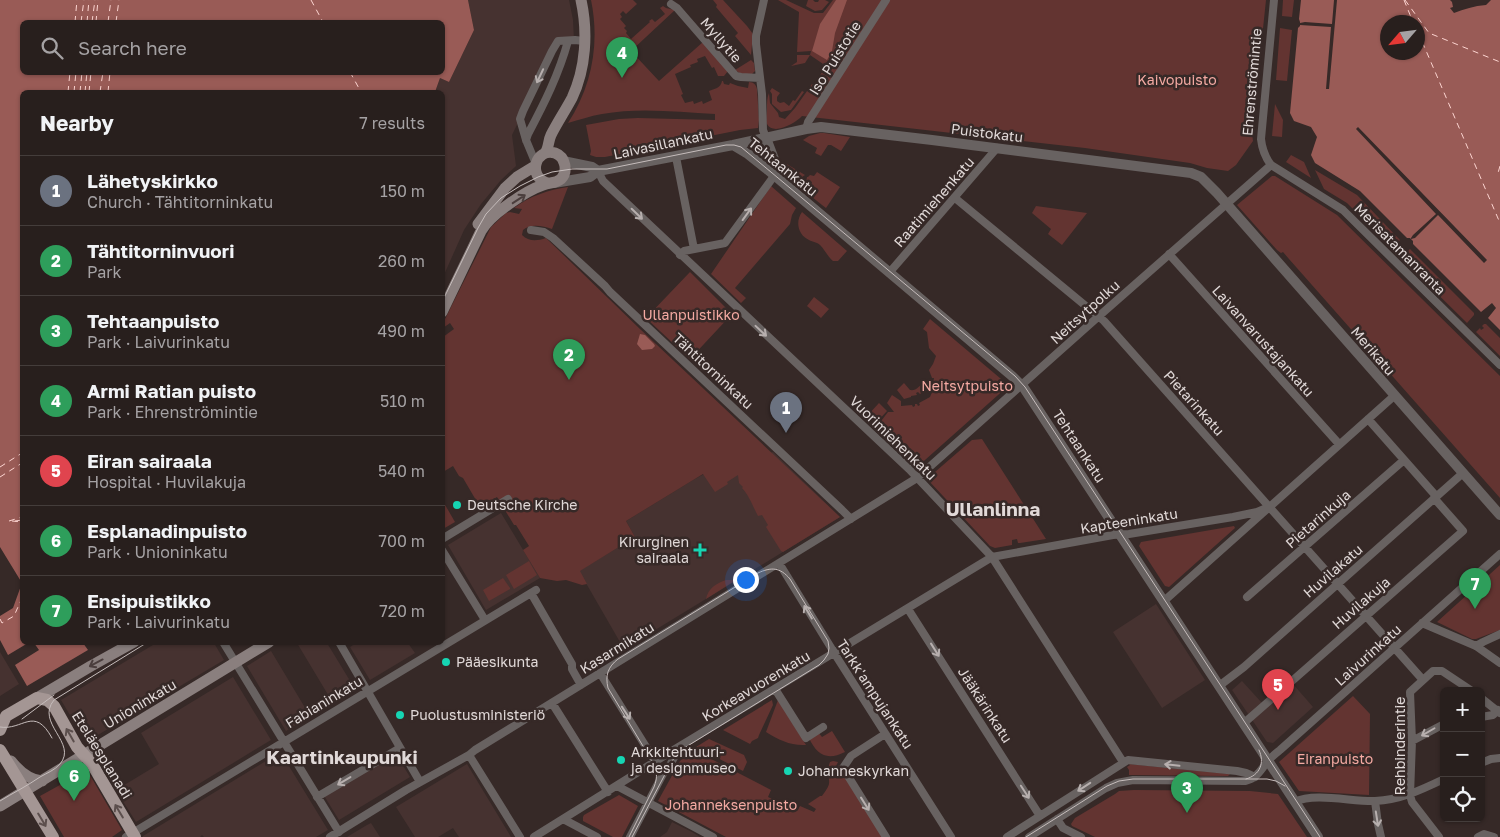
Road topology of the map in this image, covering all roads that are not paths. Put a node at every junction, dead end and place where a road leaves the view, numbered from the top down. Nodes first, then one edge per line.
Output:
1 (581, 0) edge
2 (764, 0) edge
3 (886, 0) edge
4 (1274, 0) edge
5 (670, 4) dead end
6 (568, 41) junction
7 (584, 41) junction
8 (760, 78) junction
9 (556, 128) junction
10 (806, 129) junction
11 (766, 138) junction
12 (526, 140) junction
13 (733, 145) junction
14 (997, 148) junction
15 (545, 154) junction
16 (676, 157) junction
17 (561, 158) junction
18 (535, 165) junction
19 (1271, 165) junction
20 (598, 172) junction
21 (774, 176) junction
22 (551, 183) junction
23 (955, 198) junction
24 (1226, 203) junction
25 (531, 230) dead end
26 (694, 249) junction
27 (1169, 254) junction
28 (680, 255) junction
29 (889, 272) junction
30 (445, 292) edge
31 (445, 306) edge
32 (1099, 316) junction
33 (1500, 365) edge
34 (1022, 386) junction
35 (1394, 396) junction
36 (1368, 419) junction
37 (1339, 444) junction
38 (1404, 460) junction
39 (1463, 473) junction
40 (917, 478) junction
41 (1435, 497) junction
42 (508, 499) dead end
43 (1269, 507) junction
44 (1500, 515) edge
45 (850, 519) junction
46 (1121, 535) junction
47 (445, 537) edge
48 (1305, 547) junction
49 (1500, 554) edge
50 (445, 555) edge
51 (992, 557) junction
52 (779, 563) junction
53 (1338, 583) junction
54 (1247, 598) dead end
55 (1164, 601) junction
56 (908, 609) junction
57 (1366, 615) junction
58 (485, 620) junction
59 (1422, 623) junction
60 (1500, 634) edge
61 (445, 644) edge
62 (129, 645) edge
63 (225, 645) edge
64 (264, 645) edge
65 (341, 645) edge
66 (443, 645) edge
67 (1476, 646) junction
68 (1395, 647) junction
69 (834, 653) junction
70 (236, 663) junction
71 (1500, 663) edge
72 (600, 672) junction
73 (1423, 680) junction
74 (581, 685) junction
75 (1219, 686) junction
76 (1466, 687) edge
77 (775, 689) junction
78 (367, 691) junction
79 (37, 698) junction
80 (1485, 701) edge
81 (552, 702) junction
82 (1499, 711) edge
83 (3, 715) edge
84 (1485, 716) edge
85 (1244, 723) junction
86 (1440, 726) edge
87 (823, 727) dead end
88 (0, 730) edge
89 (885, 734) junction
90 (1412, 741) junction
91 (283, 742) junction
92 (400, 748) junction
93 (679, 748) junction
94 (0, 751) edge
95 (469, 754) junction
96 (84, 756) junction
97 (1500, 758) edge
98 (1268, 760) junction
99 (656, 761) junction
100 (1485, 761) edge
101 (1123, 762) junction
102 (663, 774) junction
103 (1255, 777) junction
104 (1440, 781) edge
105 (42, 782) junction
106 (420, 782) junction
107 (617, 786) junction
108 (25, 792) junction
109 (608, 792) junction
110 (1410, 795) junction
111 (318, 797) junction
112 (1375, 801) junction
113 (1295, 802) junction
114 (648, 803) junction
115 (0, 806) edge
116 (1040, 816) junction
117 (563, 819) junction
118 (1057, 819) junction
119 (339, 832) junction
120 (131, 836) edge
121 (53, 837) edge
122 (330, 837) edge
123 (520, 837) edge
124 (534, 837) edge
125 (596, 837) edge
126 (630, 837) edge
127 (713, 837) edge
128 (886, 837) edge
129 (950, 837) edge
130 (1008, 837) edge
131 (1029, 837) edge
132 (1081, 837) edge
133 (1318, 837) edge
134 (1381, 837) edge
135 (1439, 837) edge
136 (1478, 837) edge
137 (1494, 837) edge

1 - 7 main road
2 - 8 street
3 - 10 street, Iso Puistotie
4 - 19 street, Ehrenströmintie
5 - 8 street, Myllytie
6 - 7 street
6 - 12 street
6 -> 12 street
7 - 9 main road
8 - 11 street
9 - 15 main road
9 - 17 main road
10 - 11 street, Puistokatu
10 - 14 street, Puistokatu
11 - 13 street, Puistokatu
11 - 21 street
12 - 18 street
13 - 16 street, Laivasillankatu
13 - 21 street, Tehtaankatu
14 - 23 street, Raatimiehenkatu
14 - 24 street, Puistokatu
15 - 17 main road, Laivasillankatu
15 - 18 main road
16 - 20 street, Laivasillankatu
16 - 26 street
17 - 20 street, Laivasillankatu
17 - 22 main road
18 - 22 main road
18 - 30 main road
19 - 24 street, Neitsytpolku
19 - 33 street, Merisatamanranta
20 - 22 street, Laivasillankatu
20 -> 28 street, Vuorimiehenkatu
26 -> 21 street
21 - 29 street, Tehtaankatu
31 -> 22 main road, Laivasillankatu
23 - 29 street, Raatimiehenkatu
23 - 32 street, Pietarinkatu
24 - 27 street, Neitsytpolku
24 - 35 street, Merikatu
25 - 45 street, Tähtitorninkatu
26 - 28 street
27 - 32 street, Neitsytpolku
27 - 37 street, Laivanvarustajankatu
28 -> 40 street, Vuorimiehenkatu
29 - 34 street, Tehtaankatu
32 - 34 street, Neitsytpolku
32 - 43 street, Pietarinkatu
34 - 40 street, Neitsytpolku
34 - 46 street, Tehtaankatu
35 - 36 street, Kapteeninkatu
35 - 39 street, Merikatu
36 - 37 street, Kapteeninkatu
36 - 38 street
37 - 43 street, Kapteeninkatu
38 - 41 street
38 - 48 street, Pietarinkuja
39 - 41 street, Huvilakatu
39 - 44 street, Merikatu
40 - 45 street, Kasarmikatu
40 - 51 street, Vuorimiehenkatu
41 - 53 street, Huvilakatu
41 - 57 street, Huvilakuja
42 - 47 street
43 - 46 street, Kapteeninkatu
43 - 48 street, Pietarinkatu
43 - 55 street, Kapteeninkatu
45 - 52 street, Kasarmikatu
46 - 51 street, Kapteeninkatu
46 - 55 street, Tehtaankatu
48 - 53 street, Pietarinkatu
48 - 54 street, Pietarinkuja
49 - 59 street, Laivurinkatu
50 - 58 street
51 - 56 street, Korkeavuorenkatu
51 - 101 street, Vuorimiehenkatu
69 -> 52 street, Tarkk'ampujankatu
52 - 72 street, Kasarmikatu
53 - 57 street, Pietarinkatu
53 - 75 street, Huvilakatu
55 - 75 street, Tehtaankatu
56 - 69 street, Korkeavuorenkatu
56 -> 116 street, Jääkärinkatu
57 - 68 street, Pietarinkatu
57 - 85 street, Huvilakuja
58 - 61 street, Fabianinkatu
58 - 74 street, Fabianinkatu
59 - 67 street
59 - 68 street, Laivurinkatu
60 - 67 street
62 -> 79 main road
63 - 70 street
64 - 70 main road, Unioninkatu
65 - 78 street
66 - 78 street, Fabianinkatu
67 - 71 street
68 - 73 street, Pietarinkatu
68 - 98 street, Laivurinkatu
69 - 77 street, Korkeavuorenkatu
69 - 89 street, Tarkk'ampujankatu
70 - 91 street
70 - 96 main road, Unioninkatu
72 - 74 street, Kasarmikatu
72 -> 99 street
73 - 76 street
73 - 90 street, Rehbinderintie
74 - 81 street, Kasarmikatu
75 - 85 street, Tehtaankatu
77 - 87 street
77 - 93 street, Korkeavuorenkatu
78 - 91 street, Fabianinkatu
78 - 92 street
79 - 83 main road
96 -> 79 main road, Eteläesplanadi
80 - 82 street
81 - 95 street, Kasarmikatu
81 - 109 street
82 - 84 street
83 - 88 main road
85 - 98 street, Tehtaankatu
86 -> 90 street
89 -> 128 street
89 - 129 street, Tarkk'ampujankatu
90 - 110 street, Rehbinderintie
91 - 111 street
91 - 120 street, Fabianinkatu
92 - 106 street
92 -> 111 street
93 - 99 street, Korkeavuorenkatu
93 - 102 street
94 - 105 main road
94 - 108 main road
95 - 106 street, Kasarmikatu
95 - 123 street
96 - 105 main road, Unioninkatu
120 -> 96 main road, Eteläesplanadi
97 - 100 street
98 - 103 street, Laivurinkatu
98 - 113 street, Tehtaankatu
99 - 102 street
99 - 107 street, Korkeavuorenkatu
103 -> 101 street
101 -> 116 street
102 - 114 street
103 - 118 street
104 - 110 street
105 - 108 main road, Unioninkatu
106 - 119 street, Kasarmikatu
107 - 109 street, Korkeavuorenkatu
107 - 114 street
108 - 115 main road, Unioninkatu
108 -> 121 main road
109 - 117 street, Korkeavuorenkatu
110 - 112 street
110 - 135 street, Rehbinderintie
111 - 119 street
112 - 113 street
112 -> 134 street
113 - 133 street, Tehtaankatu
114 - 126 street
114 - 127 street
116 - 130 street
117 - 124 street, Korkeavuorenkatu
117 - 125 street
118 - 131 street
118 - 132 street
119 - 122 street, Kasarmikatu
136 - 137 street

